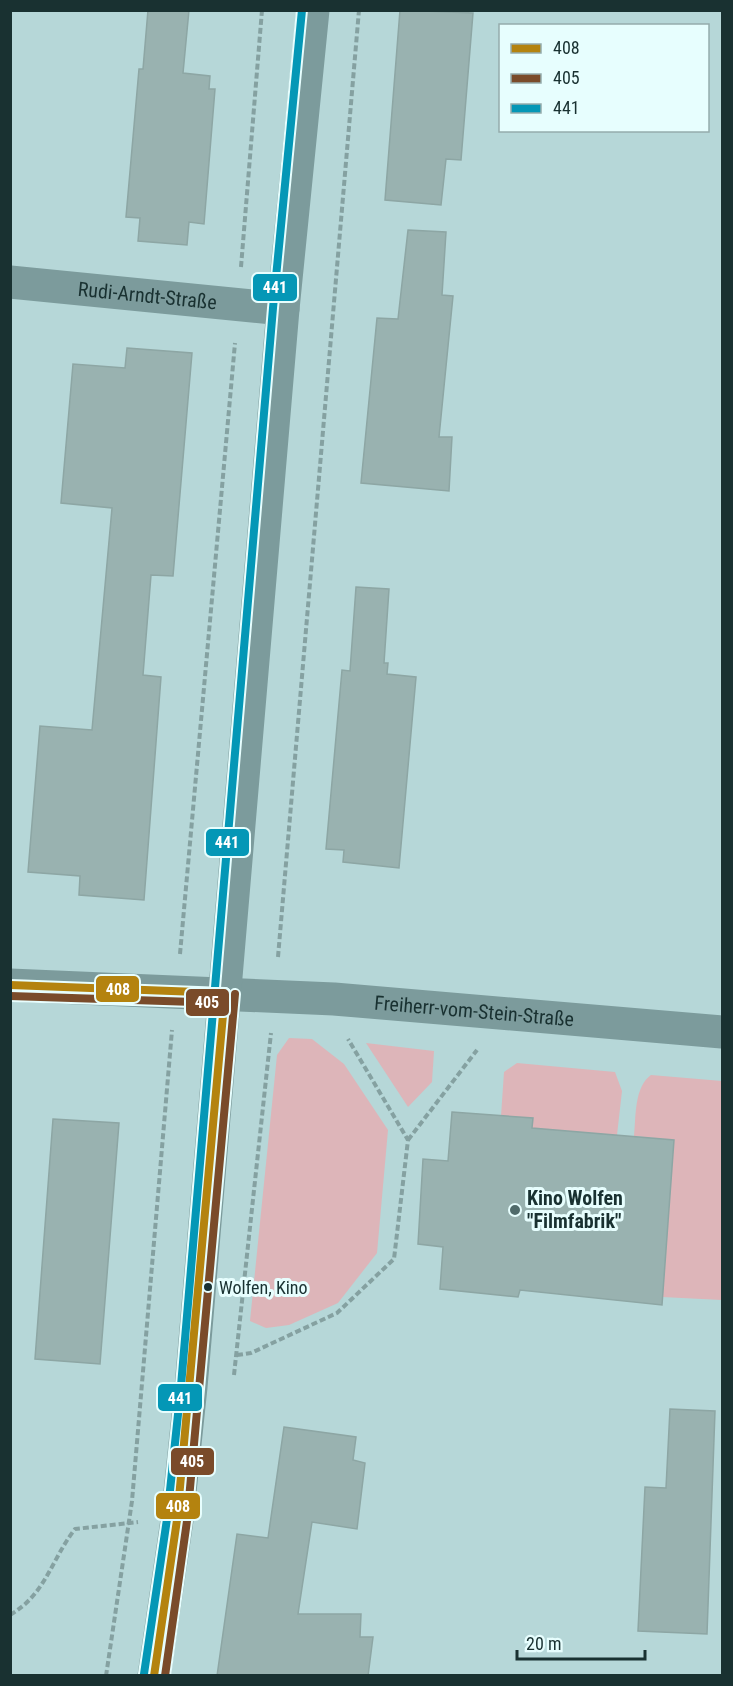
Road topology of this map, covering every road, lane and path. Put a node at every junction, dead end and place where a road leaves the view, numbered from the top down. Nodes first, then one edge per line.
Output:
1 (262, 10) edge
2 (313, 10) edge
3 (359, 10) edge
4 (10, 282) edge
5 (238, 305) junction
6 (283, 309) junction
7 (10, 985) edge
8 (176, 991) junction
9 (225, 993) junction
10 (274, 996) junction
11 (334, 999) junction
12 (504, 1013) junction
13 (723, 1032) edge
14 (408, 1140) junction
15 (237, 1355) junction
16 (193, 1362) junction
17 (234, 1378) dead end
18 (177, 1520) junction
19 (127, 1523) junction
20 (10, 1615) edge
21 (106, 1676) edge
22 (154, 1676) edge

1 - 5 path
2 - 6 street
3 - 10 path
4 - 5 street, Rudi-Arndt-Straße
5 - 6 street, Rudi-Arndt-Straße
5 - 8 path
6 - 9 street
7 - 8 street, Freiherr-vom-Stein-Straße
8 - 9 street, Freiherr-vom-Stein-Straße
8 - 19 path
9 - 10 street, Freiherr-vom-Stein-Straße
9 - 16 street
10 - 11 street, Freiherr-vom-Stein-Straße
10 - 15 path
11 - 12 street, Freiherr-vom-Stein-Straße
11 - 14 path
12 - 13 street, Freiherr-vom-Stein-Straße
12 - 14 path
14 - 15 path
15 - 16 path
15 - 17 path
16 - 18 street
18 - 19 path
18 - 22 street
19 - 20 path
19 - 21 path

